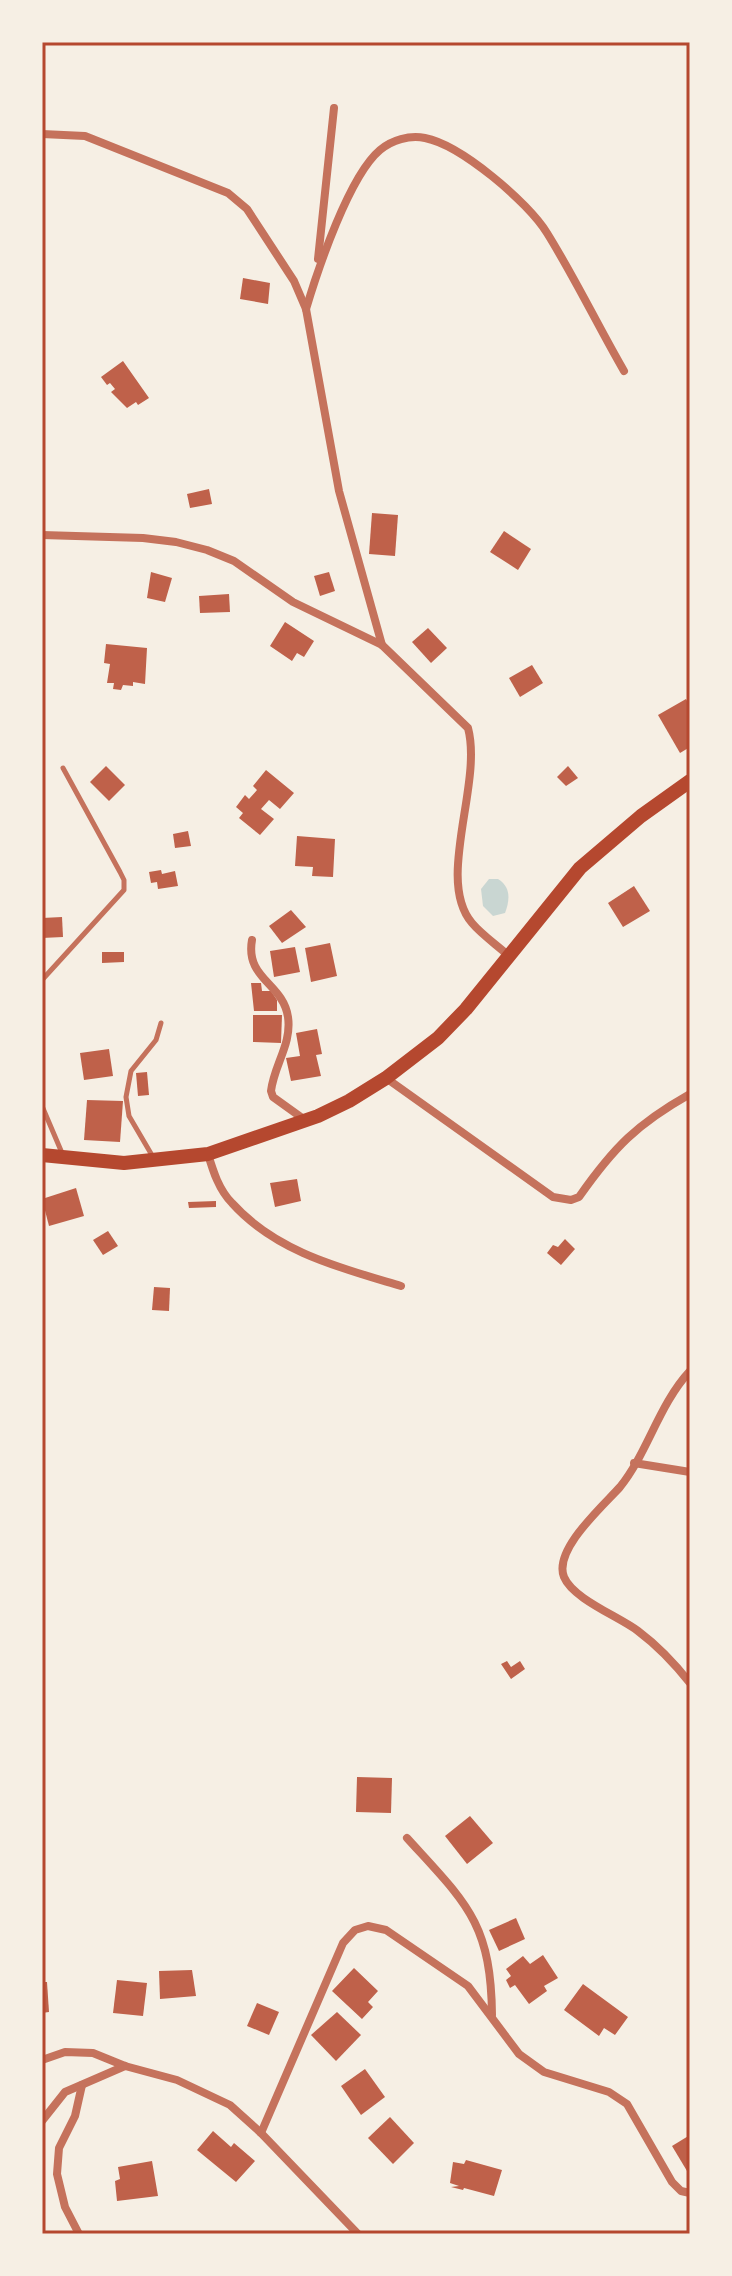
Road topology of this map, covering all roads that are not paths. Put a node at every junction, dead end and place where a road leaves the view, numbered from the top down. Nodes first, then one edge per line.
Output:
1 (334, 108) dead end
2 (42, 134) edge
3 (317, 272) junction
4 (306, 309) junction
5 (624, 371) dead end
6 (42, 535) edge
7 (382, 645) junction
8 (63, 768) dead end
9 (690, 781) edge
10 (252, 940) dead end
11 (510, 957) junction
12 (42, 980) edge
13 (161, 1023) dead end
14 (386, 1078) junction
15 (690, 1094) edge
16 (42, 1106) edge
17 (306, 1120) junction
18 (208, 1154) junction
19 (42, 1155) edge
20 (64, 1158) junction
21 (154, 1158) junction
22 (401, 1286) dead end
23 (690, 1371) edge
24 (634, 1463) junction
25 (690, 1472) edge
26 (690, 1683) edge
27 (407, 1838) dead end
28 (492, 2015) junction
29 (42, 2060) edge
30 (125, 2066) junction
31 (82, 2085) junction
32 (42, 2121) edge
33 (261, 2133) junction
34 (690, 2193) edge
35 (79, 2234) edge
36 (358, 2234) edge

1 - 3 street
2 - 4 street
3 - 4 street
3 - 5 street
4 - 7 street
6 - 7 street
7 - 11 street
8 - 12 lane
9 - 11 main road
10 - 17 street
11 - 14 main road
13 - 21 lane
14 - 15 street
14 - 17 main road
16 - 20 lane
17 - 18 main road
18 - 21 main road
18 - 22 street
19 - 20 main road
20 - 21 main road
23 - 24 street
24 - 25 street
24 - 26 street
27 - 28 street
28 - 33 street
28 - 34 street
29 - 30 street
30 - 31 street
30 - 33 street
31 - 32 street
31 - 35 street
33 - 36 street

